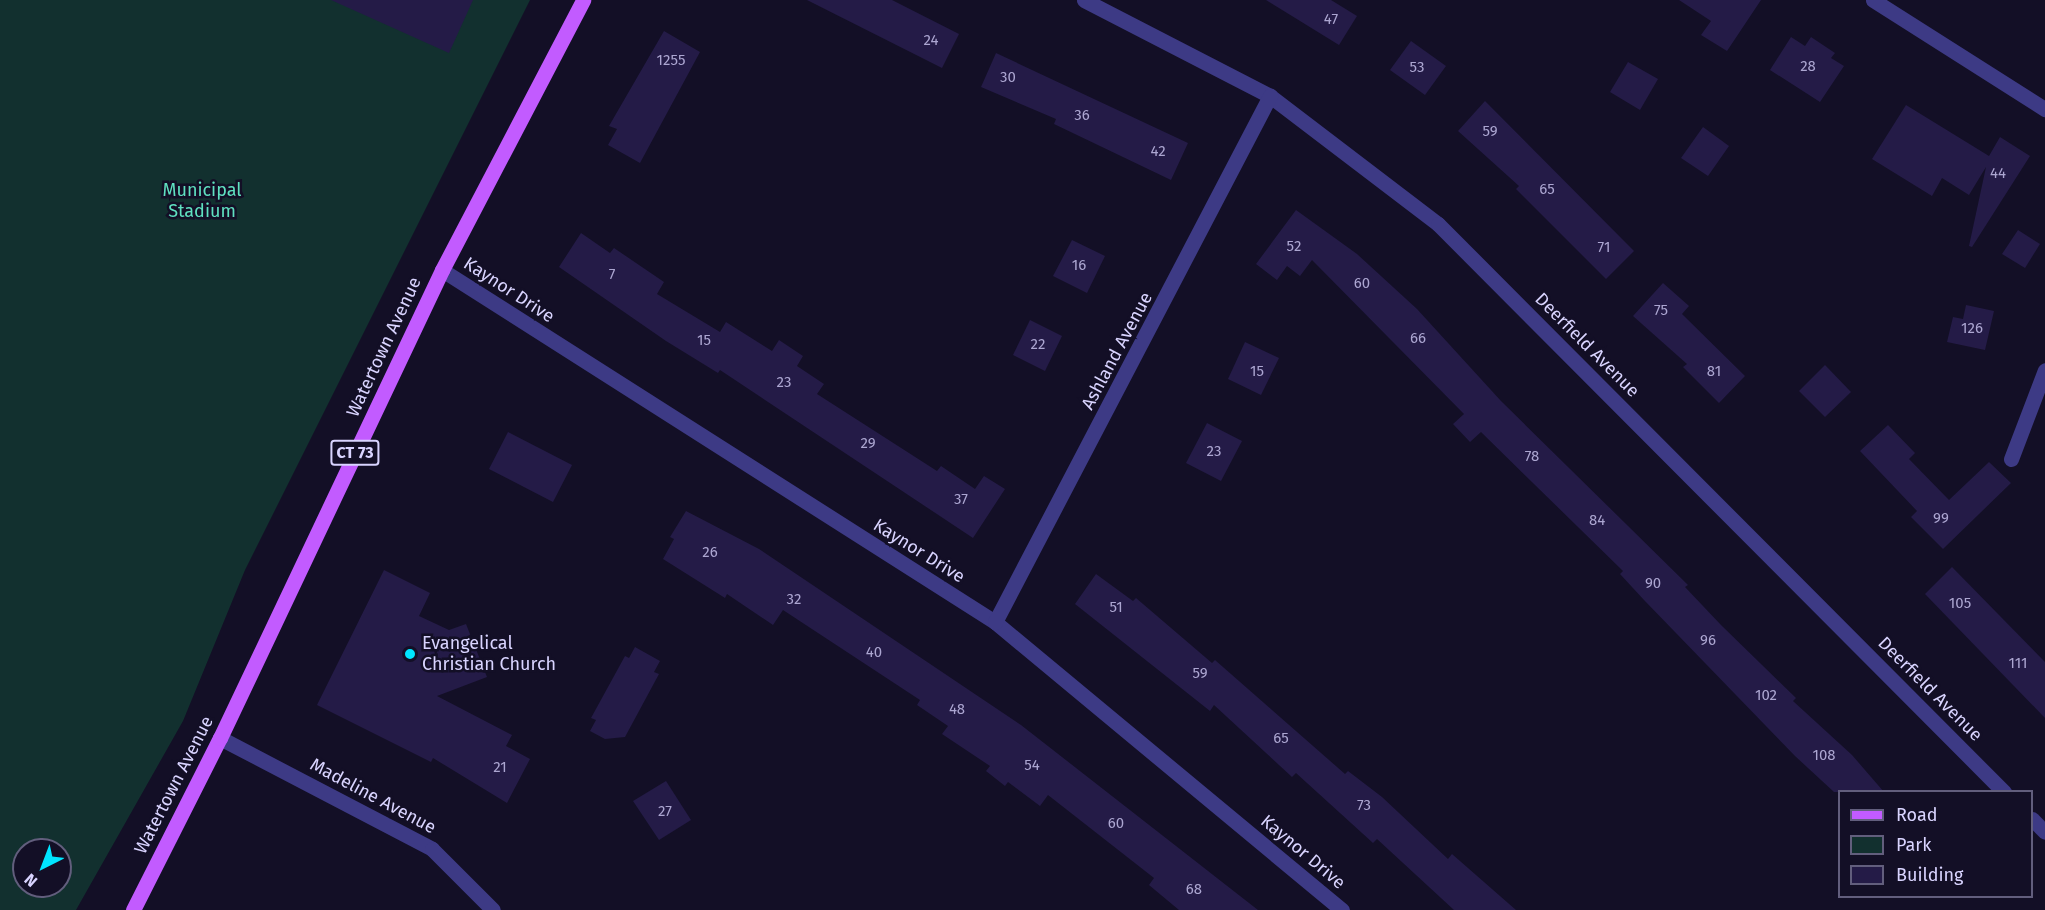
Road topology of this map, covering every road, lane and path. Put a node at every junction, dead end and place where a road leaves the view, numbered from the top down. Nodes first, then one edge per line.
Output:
1 (583, 0) edge
2 (1084, 0) edge
3 (1873, 0) edge
4 (1270, 96) junction
5 (2045, 109) edge
6 (442, 270) junction
7 (2045, 370) edge
8 (2011, 459) dead end
9 (995, 622) junction
10 (220, 738) junction
11 (2002, 790) edge
12 (2033, 821) edge
13 (2045, 832) edge
14 (133, 910) edge
15 (493, 910) edge
16 (1342, 910) edge

1 - 6 main road, Watertown Avenue / CT 73
2 - 4 street, Deerfield Avenue
3 - 5 street
4 - 9 street, Ashland Avenue
4 - 11 street, Deerfield Avenue
6 - 9 street, Kaynor Drive
6 - 10 main road, Watertown Avenue / CT 73
7 - 8 street
9 - 16 street, Kaynor Drive
10 - 14 main road, Watertown Avenue / CT 73
10 - 15 street, Madeline Avenue
12 - 13 street

